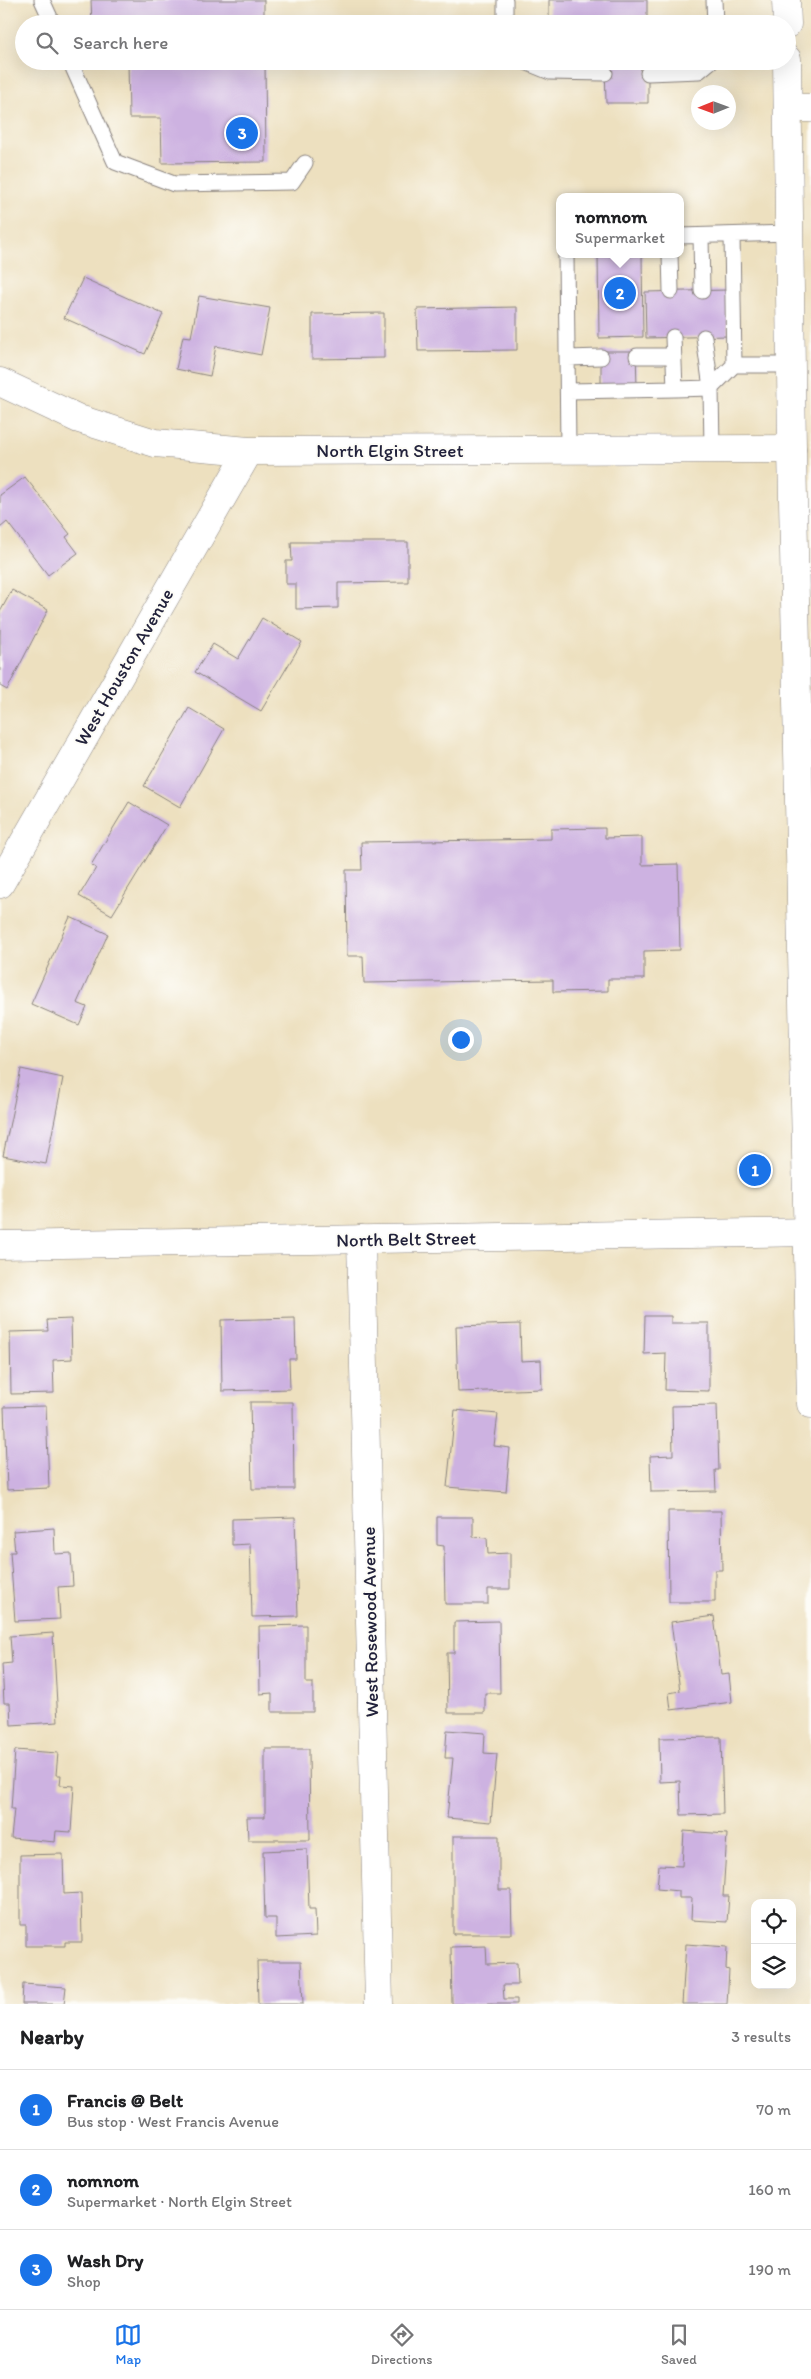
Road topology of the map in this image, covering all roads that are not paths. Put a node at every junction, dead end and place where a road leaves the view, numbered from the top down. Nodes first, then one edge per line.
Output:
1 (42, 0) edge
2 (505, 0) edge
3 (714, 0) edge
4 (786, 0) edge
5 (49, 15) edge
6 (505, 15) edge
7 (715, 15) edge
8 (787, 15) edge
9 (74, 70) edge
10 (545, 70) edge
11 (700, 70) edge
12 (790, 70) edge
13 (606, 73) dead end
14 (648, 73) dead end
15 (799, 108) edge
16 (305, 164) dead end
17 (790, 233) junction
18 (732, 235) junction
19 (684, 236) edge
20 (701, 236) junction
21 (566, 258) edge
22 (670, 258) edge
23 (671, 291) dead end
24 (702, 291) dead end
25 (673, 337) dead end
26 (704, 337) dead end
27 (636, 356) dead end
28 (673, 356) junction
29 (601, 357) dead end
30 (568, 358) junction
31 (734, 365) junction
32 (791, 365) junction
33 (0, 382) edge
34 (711, 388) junction
35 (675, 389) junction
36 (568, 391) junction
37 (712, 449) junction
38 (792, 449) junction
39 (568, 450) junction
40 (249, 451) junction
41 (805, 790) edge
42 (0, 884) edge
43 (809, 1232) edge
44 (361, 1239) junction
45 (0, 1245) edge
46 (811, 1404) edge
47 (380, 2004) edge

1 - 5 lane
2 - 6 lane
3 - 7 lane
4 - 8 street
9 - 16 lane
10 - 13 lane
11 - 14 lane
12 - 15 street
15 - 17 street
17 - 18 lane
17 - 32 street
18 - 20 lane
18 - 31 lane
19 - 20 lane
20 - 24 lane
21 - 30 lane
22 - 23 lane
25 - 28 lane
26 - 34 lane
27 - 28 lane
28 - 35 lane
29 - 30 lane
30 - 36 lane
31 - 32 lane
31 - 34 lane
32 - 38 street
33 - 40 street, North Elgin Street
34 - 35 lane
34 - 37 lane
35 - 36 lane
36 - 39 lane
37 - 38 street, North Elgin Street
37 - 39 street, North Elgin Street
38 - 41 street
39 - 40 street, North Elgin Street
40 - 42 street, West Houston Avenue
41 - 43 street
43 - 44 street, North Belt Street
43 - 46 street
44 - 45 street, North Belt Street
44 - 47 street, West Rosewood Avenue

